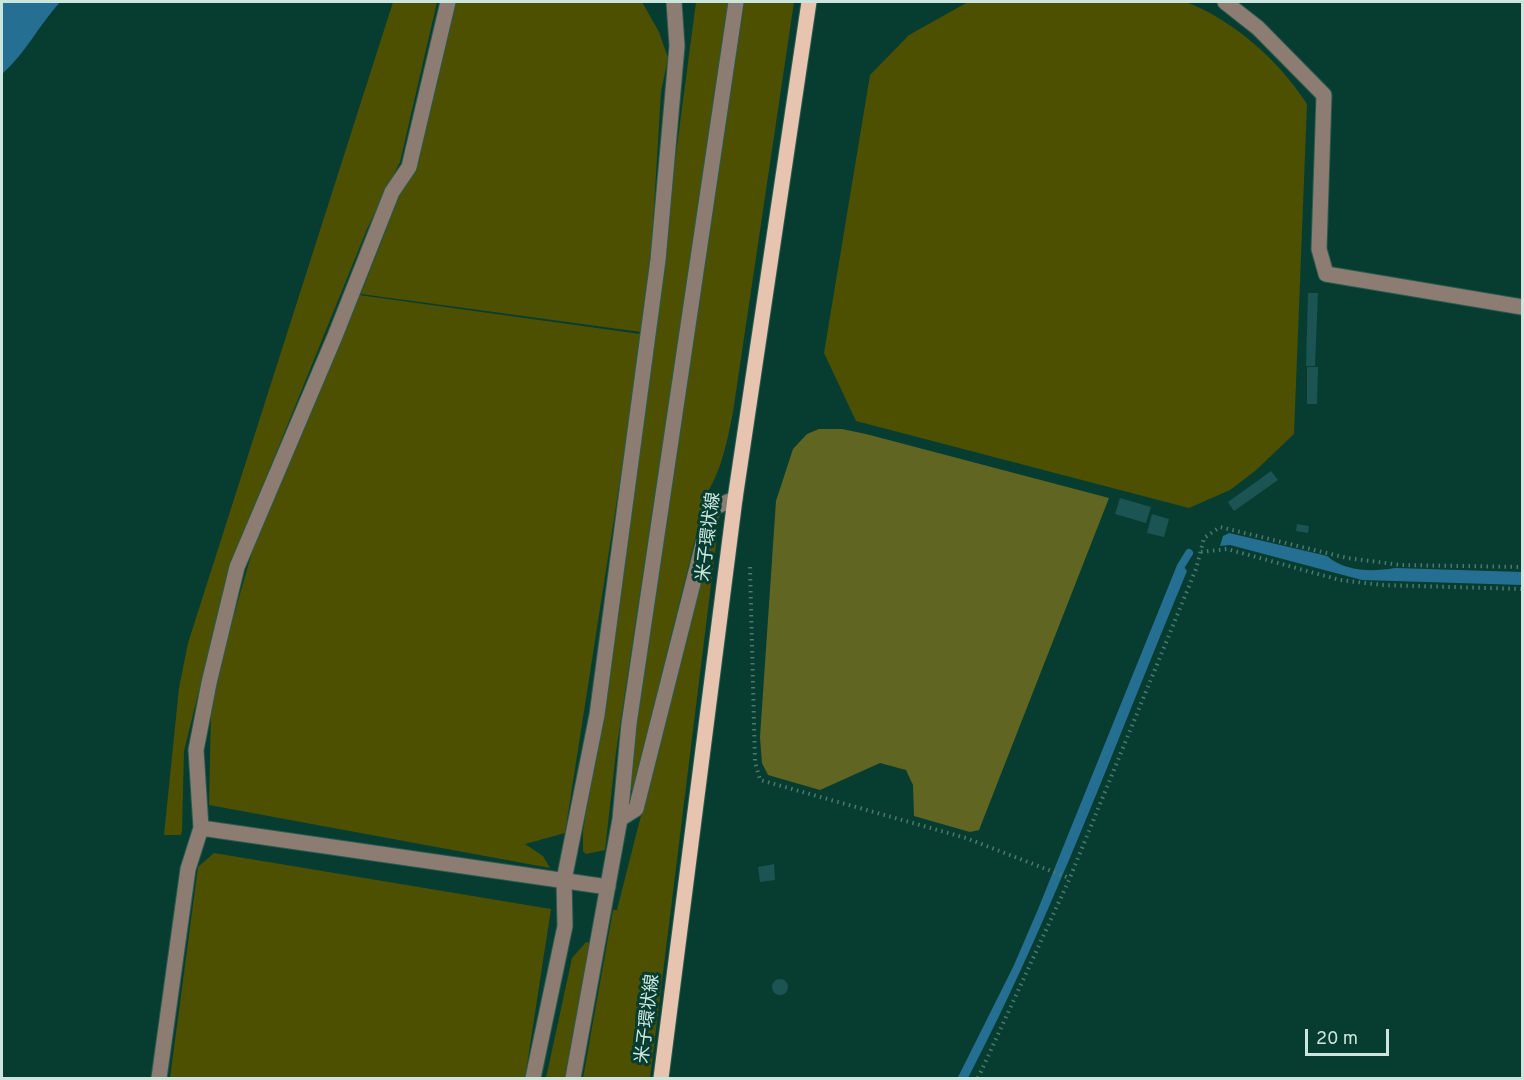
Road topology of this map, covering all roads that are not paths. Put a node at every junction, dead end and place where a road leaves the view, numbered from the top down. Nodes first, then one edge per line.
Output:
1 (448, 2) edge
2 (674, 2) edge
3 (736, 2) edge
4 (809, 2) edge
5 (1234, 4) edge
6 (1522, 307) edge
7 (735, 499) junction
8 (620, 819) junction
9 (201, 828) junction
10 (564, 880) junction
11 (608, 887) junction
12 (159, 1078) edge
13 (533, 1078) edge
14 (573, 1078) edge
15 (661, 1078) edge

1 - 9 lane
2 - 10 lane
3 - 8 lane
4 - 7 main road, 米子環状線
5 - 6 lane
7 - 8 lane
7 - 15 main road, 米子環状線
8 - 11 lane
9 - 10 lane
9 - 12 lane
10 - 11 lane
10 - 13 lane
11 - 14 lane

